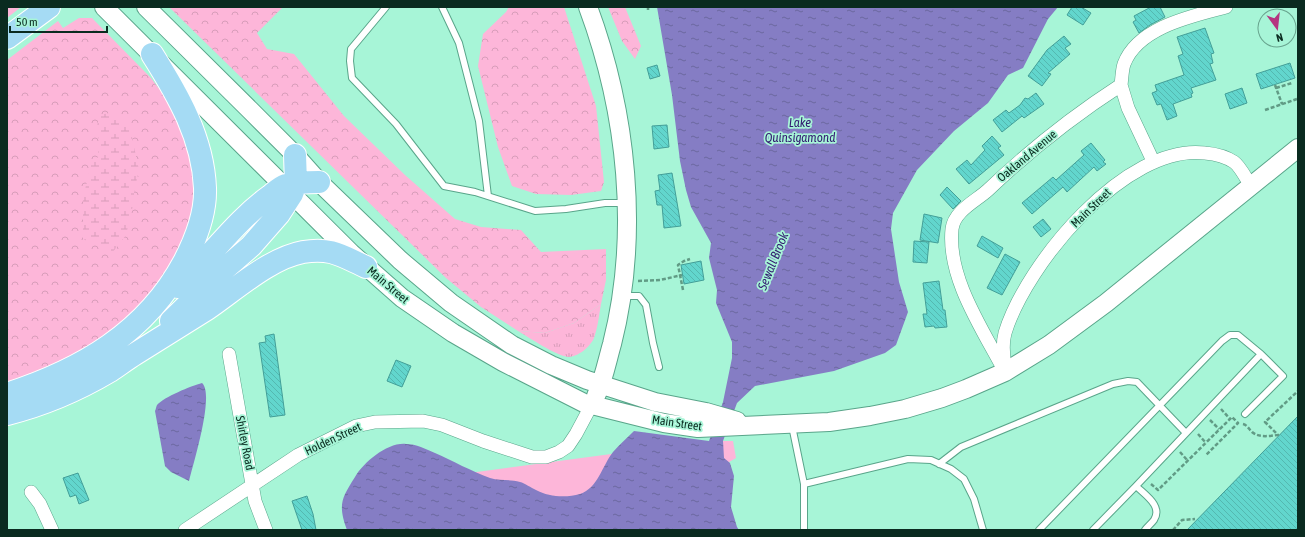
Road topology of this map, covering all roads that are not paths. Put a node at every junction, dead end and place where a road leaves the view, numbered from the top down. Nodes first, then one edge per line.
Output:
1 (104, 7) edge
2 (146, 7) edge
3 (386, 7) edge
4 (442, 7) edge
5 (588, 7) edge
6 (1226, 7) edge
7 (42, 13) edge
8 (7, 38) edge
9 (7, 46) edge
10 (152, 54) junction
11 (1121, 85) junction
12 (1296, 150) edge
13 (295, 155) junction
14 (1153, 161) junction
15 (319, 182) junction
16 (1251, 186) junction
17 (291, 188) junction
18 (488, 196) junction
19 (626, 202) junction
20 (366, 267) junction
21 (621, 296) junction
22 (144, 318) junction
23 (229, 354) dead end
24 (1261, 354) junction
25 (128, 358) junction
26 (660, 367) dead end
27 (1005, 372) junction
28 (601, 385) junction
29 (7, 394) edge
30 (592, 404) junction
31 (1160, 406) junction
32 (7, 414) edge
33 (1245, 414) dead end
34 (792, 424) junction
35 (750, 425) junction
36 (1186, 433) junction
37 (939, 464) junction
38 (804, 484) junction
39 (253, 486) junction
40 (1136, 486) junction
41 (31, 492) dead end
42 (52, 530) edge
43 (185, 530) edge
44 (266, 530) edge
45 (804, 530) edge
46 (983, 530) edge
47 (1039, 530) edge
48 (1093, 530) edge
49 (1144, 530) edge

1 - 10 main road, Main Street
2 - 13 main road, Main Street
3 - 18 lane
4 - 18 lane
5 - 19 main road
6 - 11 street
7 - 8 highway
7 - 9 highway
10 - 17 main road, Main Street
10 - 22 highway
11 - 14 street
11 - 27 street, Oakland Avenue
12 - 16 main road, Main Street
13 - 15 main road, Main Street
13 - 17 highway
14 - 16 street, Main Street
14 - 27 street, Main Street
15 - 17 highway
15 - 28 main road, Main Street
16 - 27 main road, Main Street
17 - 20 main road, Main Street
17 - 22 highway
17 - 25 highway
18 - 19 lane
19 - 21 main road
20 - 25 highway
20 - 30 main road, Main Street
21 - 26 lane
21 - 28 main road
22 - 29 highway
23 - 39 street, Shirley Road
24 - 31 lane
24 - 33 lane
24 - 36 lane
25 - 32 highway
27 - 34 main road, Main Street
28 - 30 main road
28 - 35 main road, Main Street
30 - 35 main road, Main Street
30 - 39 street, Holden Street
31 - 36 lane
31 - 37 lane
31 - 47 lane
34 - 35 main road, Main Street
34 - 38 lane
36 - 40 lane
37 - 38 lane
37 - 46 lane
38 - 45 lane
39 - 43 street, Holden Street
39 - 44 street, Shirley Road
40 - 48 lane
40 - 49 lane
41 - 42 street

